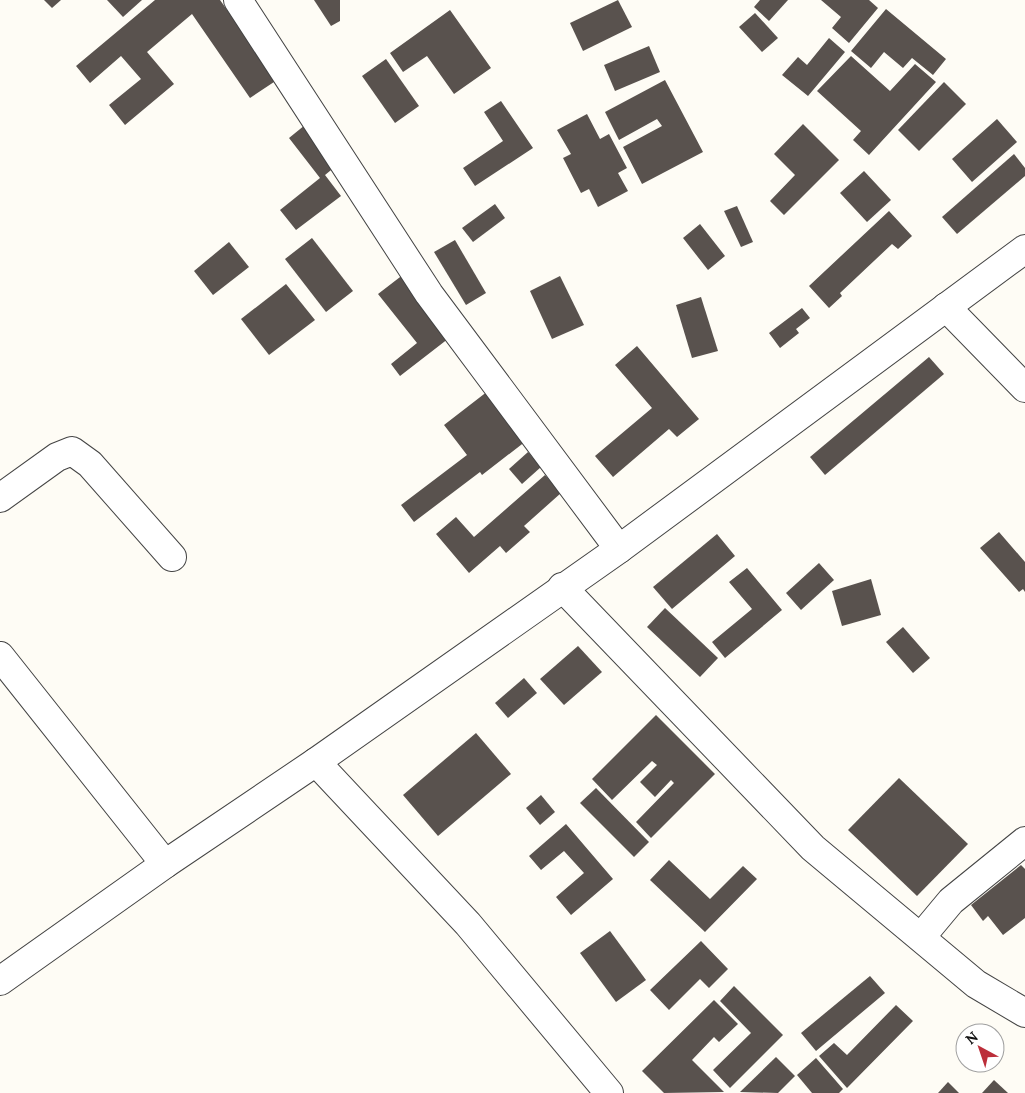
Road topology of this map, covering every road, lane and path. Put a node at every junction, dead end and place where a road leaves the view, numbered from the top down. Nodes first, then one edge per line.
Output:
1 (238, 0) edge
2 (1025, 248) edge
3 (946, 307) junction
4 (1025, 388) edge
5 (0, 498) edge
6 (619, 549) junction
7 (172, 557) dead end
8 (562, 587) junction
9 (0, 656) edge
10 (316, 762) junction
11 (1025, 841) edge
12 (165, 864) junction
13 (920, 937) junction
14 (0, 981) edge
15 (1025, 1013) edge
16 (609, 1093) edge

1 - 6 street
2 - 3 street
3 - 4 street
3 - 6 street
5 - 7 street
6 - 8 street
8 - 10 street
8 - 13 street
9 - 12 street
10 - 12 street
10 - 16 street
11 - 13 street
12 - 14 street
13 - 15 street

